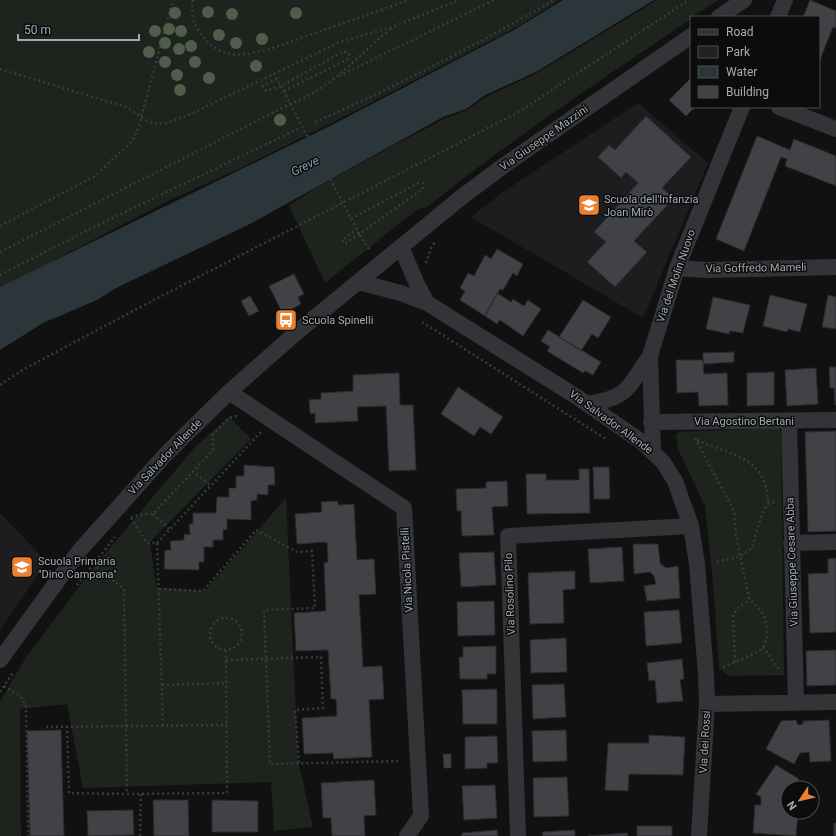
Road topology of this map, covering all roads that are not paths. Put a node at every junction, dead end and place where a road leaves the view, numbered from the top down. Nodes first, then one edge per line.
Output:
1 (744, 0) edge
2 (785, 0) edge
3 (721, 16) edge
4 (778, 16) edge
5 (690, 37) edge
6 (742, 108) edge
7 (782, 108) edge
8 (836, 129) edge
9 (401, 247) junction
10 (836, 267) edge
11 (677, 268) junction
12 (358, 282) junction
13 (428, 303) junction
14 (650, 356) junction
15 (230, 392) junction
16 (588, 404) junction
17 (836, 420) edge
18 (789, 421) junction
19 (651, 422) junction
20 (653, 451) junction
21 (690, 526) junction
22 (836, 542) edge
23 (791, 543) junction
24 (0, 660) edge
25 (796, 702) junction
26 (836, 702) edge
27 (707, 704) junction
28 (407, 836) edge
29 (518, 836) edge
30 (699, 836) edge

1 - 3 street
2 - 4 street
5 - 9 street, Via Giuseppe Mazzini
6 - 11 street, Via del Molin Nuovo
7 - 8 street
9 - 12 street, Via Salvador Allende
9 - 13 street, Via Salvador Allende
10 - 11 street, Via Goffredo Mameli
11 - 14 street, Via del Molin Nuovo
12 - 13 street, Via Salvador Allende
12 - 15 street, Via Salvador Allende
13 - 16 street, Via Salvador Allende
14 - 16 street, Via del Molin Nuovo
14 - 19 street, Via del Molin Nuovo
15 - 24 street, Via Salvador Allende
15 - 28 street, Via Nicola Pistelli
16 - 20 street, Via Salvador Allende
17 - 18 street, Via Agostino Bertani
18 - 19 street, Via Agostino Bertani
18 - 23 street, Via Giuseppe Cesare Abba
19 - 20 street, Via del Molin Nuovo
20 - 21 street, Via Salvador Allende
21 - 27 street, Via Salvador Allende
21 - 29 street, Via Rosolino Pilo
22 - 23 street
23 - 25 street, Via Giuseppe Cesare Abba
25 - 26 street, Via dei Rossi
25 - 27 street, Via dei Rossi
27 - 30 street, Via dei Rossi

